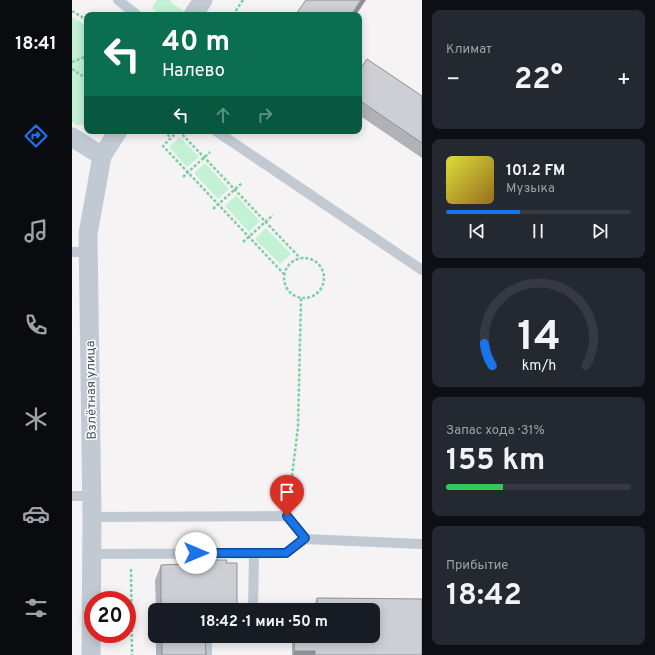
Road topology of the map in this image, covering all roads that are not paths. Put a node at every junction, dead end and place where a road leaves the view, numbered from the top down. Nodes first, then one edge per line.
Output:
1 (118, 0) edge
2 (203, 0) edge
3 (133, 12) edge
4 (195, 12) edge
5 (116, 134) edge
6 (220, 134) edge
7 (72, 137) edge
8 (102, 156) junction
9 (80, 252) edge
10 (422, 270) edge
11 (72, 496) edge
12 (92, 496) junction
13 (92, 517) junction
14 (305, 538) junction
15 (422, 544) edge
16 (254, 553) junction
17 (92, 554) junction
18 (253, 603) edge
19 (207, 643) edge
20 (91, 655) edge
21 (207, 655) edge

1 - 3 lane
2 - 4 street
5 - 8 street, Взлётная улица
6 - 10 lane
7 - 8 street
8 - 9 street, Взлётная улица
9 - 12 street, Взлётная улица
11 - 12 lane
12 - 13 street, Взлётная улица
13 - 14 lane
13 - 17 street, Взлётная улица
14 - 15 lane
14 - 16 lane
16 - 17 lane
16 - 18 lane
17 - 20 street, Взлётная улица
19 - 21 lane

